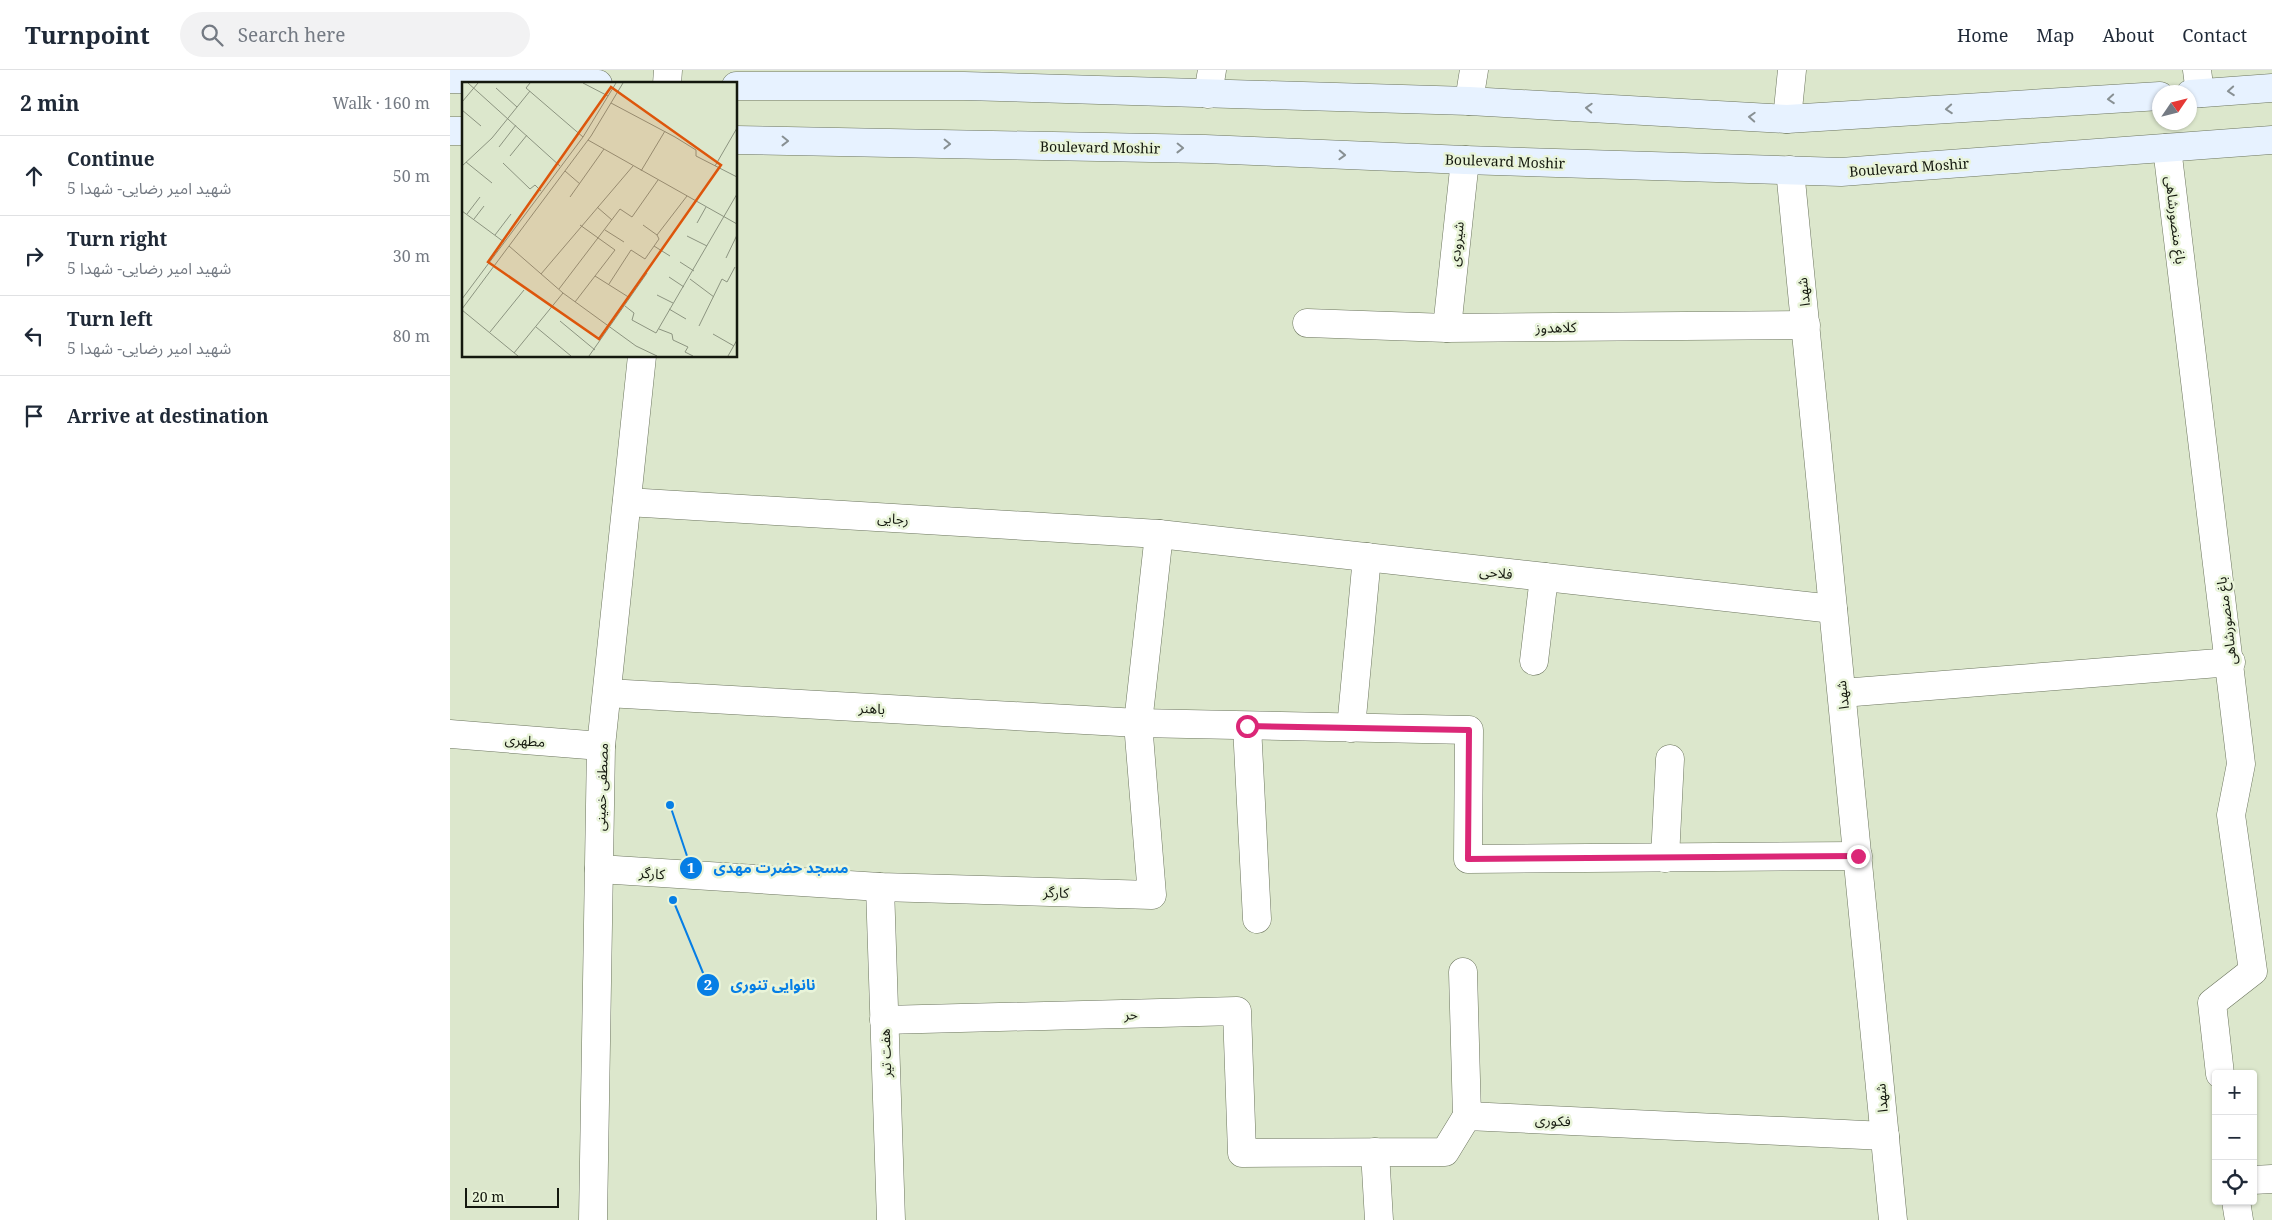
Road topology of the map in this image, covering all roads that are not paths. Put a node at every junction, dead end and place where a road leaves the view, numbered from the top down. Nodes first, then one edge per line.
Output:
1 (1474, 70) edge
2 (1792, 70) edge
3 (450, 79) edge
4 (539, 82) edge
5 (1210, 82) edge
6 (738, 86) edge
7 (2197, 86) edge
8 (2272, 88) edge
9 (2152, 96) edge
10 (1469, 102) junction
11 (1787, 119) junction
12 (738, 140) edge
13 (2272, 140) edge
14 (2167, 148) junction
15 (1465, 160) junction
16 (1790, 170) junction
17 (1306, 323) dead end
18 (1806, 324) junction
19 (1447, 328) junction
20 (642, 358) edge
21 (626, 502) junction
22 (1159, 534) junction
23 (1367, 557) junction
24 (1544, 577) junction
25 (1833, 609) junction
26 (1534, 661) dead end
27 (2231, 662) junction
28 (607, 693) junction
29 (1842, 693) junction
30 (1138, 723) junction
31 (1247, 726) junction
32 (1351, 728) junction
33 (450, 734) edge
34 (601, 746) junction
35 (1670, 759) dead end
36 (1858, 856) junction
37 (1664, 858) junction
38 (598, 869) junction
39 (880, 887) junction
40 (1257, 919) dead end
41 (1463, 972) dead end
42 (884, 1020) junction
43 (2220, 1070) edge
44 (1467, 1116) junction
45 (1884, 1136) junction
46 (1375, 1152) junction
47 (2272, 1179) edge
48 (2257, 1180) edge
49 (2237, 1205) edge
50 (593, 1220) edge
51 (891, 1220) edge
52 (1379, 1220) edge
53 (1893, 1220) edge
54 (2239, 1220) edge

1 - 10 street
2 - 11 street
3 - 4 main road
5 - 6 main road
5 - 10 main road
8 -> 7 main road
9 -> 11 main road
11 -> 10 main road
12 -> 15 main road, Boulevard Moshir
13 - 14 main road, Boulevard Moshir
14 - 16 main road, Boulevard Moshir
14 - 27 street, باغ منصورشاهی
15 - 16 main road, Boulevard Moshir
15 - 19 street, شیرودی
16 - 18 street, شهدا
17 - 19 street, کلاهدوز
18 - 19 street, کلاهدوز
18 - 25 street, شهدا
20 - 21 street, مصطفی خمینی
21 - 22 street, رجایی
21 - 28 street, مصطفی خمینی
22 - 23 street, فلاحی
22 - 30 street, کارگر
23 - 24 street, فلاحی
23 - 32 street
24 - 25 street, فلاحی
24 - 26 street
25 - 29 street, شهدا
27 - 29 street
27 - 43 street, باغ منصورشاهی
28 - 30 street, باهنر
28 - 34 street, مصطفی خمینی
29 - 36 street, شهدا
30 - 31 street, باهنر
30 - 39 street, کارگر
31 - 32 street, باهنر
31 - 40 street
32 - 37 street, باهنر
33 - 34 street, مطهری
34 - 38 street, مصطفی خمینی
35 - 37 street
36 - 37 street
36 - 45 street, شهدا
38 - 39 street, کارگر
38 - 50 street, مصطفی خمینی
39 - 42 street, هفت تیر
41 - 44 street
42 - 46 street, حر
42 - 51 street, هفت تیر
44 - 45 street, فکوری
44 - 46 street
45 - 53 street, شهدا
46 - 52 street
47 - 48 street
49 - 54 street

